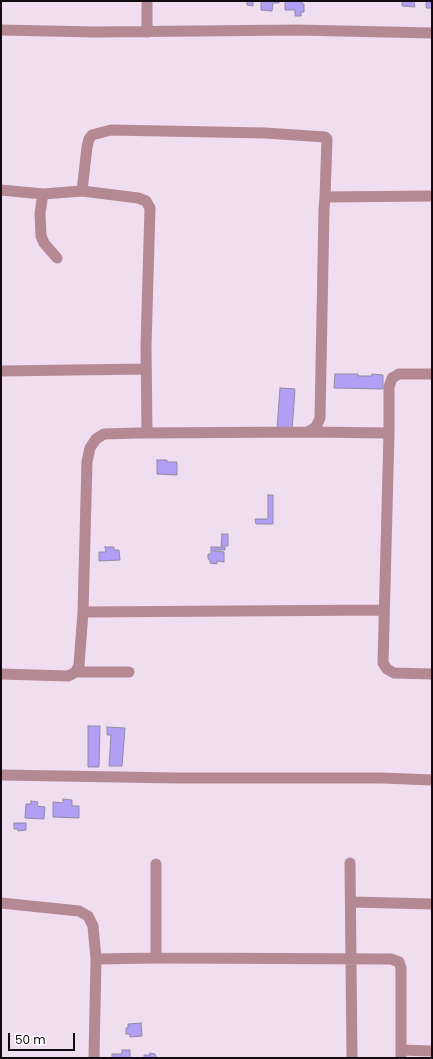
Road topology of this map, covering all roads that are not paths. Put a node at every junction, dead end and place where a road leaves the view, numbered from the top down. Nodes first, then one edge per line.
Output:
1 (147, 1) edge
2 (1, 30) edge
3 (147, 32) junction
4 (432, 33) edge
5 (1, 190) edge
6 (82, 190) junction
7 (43, 194) junction
8 (432, 196) edge
9 (326, 197) junction
10 (57, 258) dead end
11 (146, 369) junction
12 (1, 370) edge
13 (432, 374) edge
14 (147, 432) junction
15 (308, 432) junction
16 (390, 433) junction
17 (384, 610) junction
18 (83, 612) junction
19 (76, 672) junction
20 (128, 672) dead end
21 (1, 674) edge
22 (432, 674) edge
23 (1, 775) edge
24 (432, 780) edge
25 (350, 862) dead end
26 (156, 864) dead end
27 (350, 902) junction
28 (1, 903) edge
29 (432, 904) edge
30 (156, 958) junction
31 (96, 959) junction
32 (351, 959) junction
33 (432, 1051) edge
34 (401, 1054) edge
35 (94, 1058) edge
36 (352, 1058) edge

1 - 3 street
2 - 3 street
3 - 4 street
5 - 7 street
6 - 7 street
6 - 9 street
6 - 11 street
7 - 10 street
8 - 9 street
9 - 15 street
11 - 12 street
11 - 14 street
13 - 16 street
14 - 15 street
14 - 18 street
15 - 16 street
16 - 17 street
17 - 18 street
17 - 22 street
18 - 19 street
19 - 20 street
19 - 21 street
23 - 24 street
25 - 27 street
26 - 30 street
27 - 29 street
27 - 32 street
28 - 31 street
30 - 31 street
30 - 32 street
31 - 35 street
32 - 34 street
32 - 36 street
33 - 34 street

